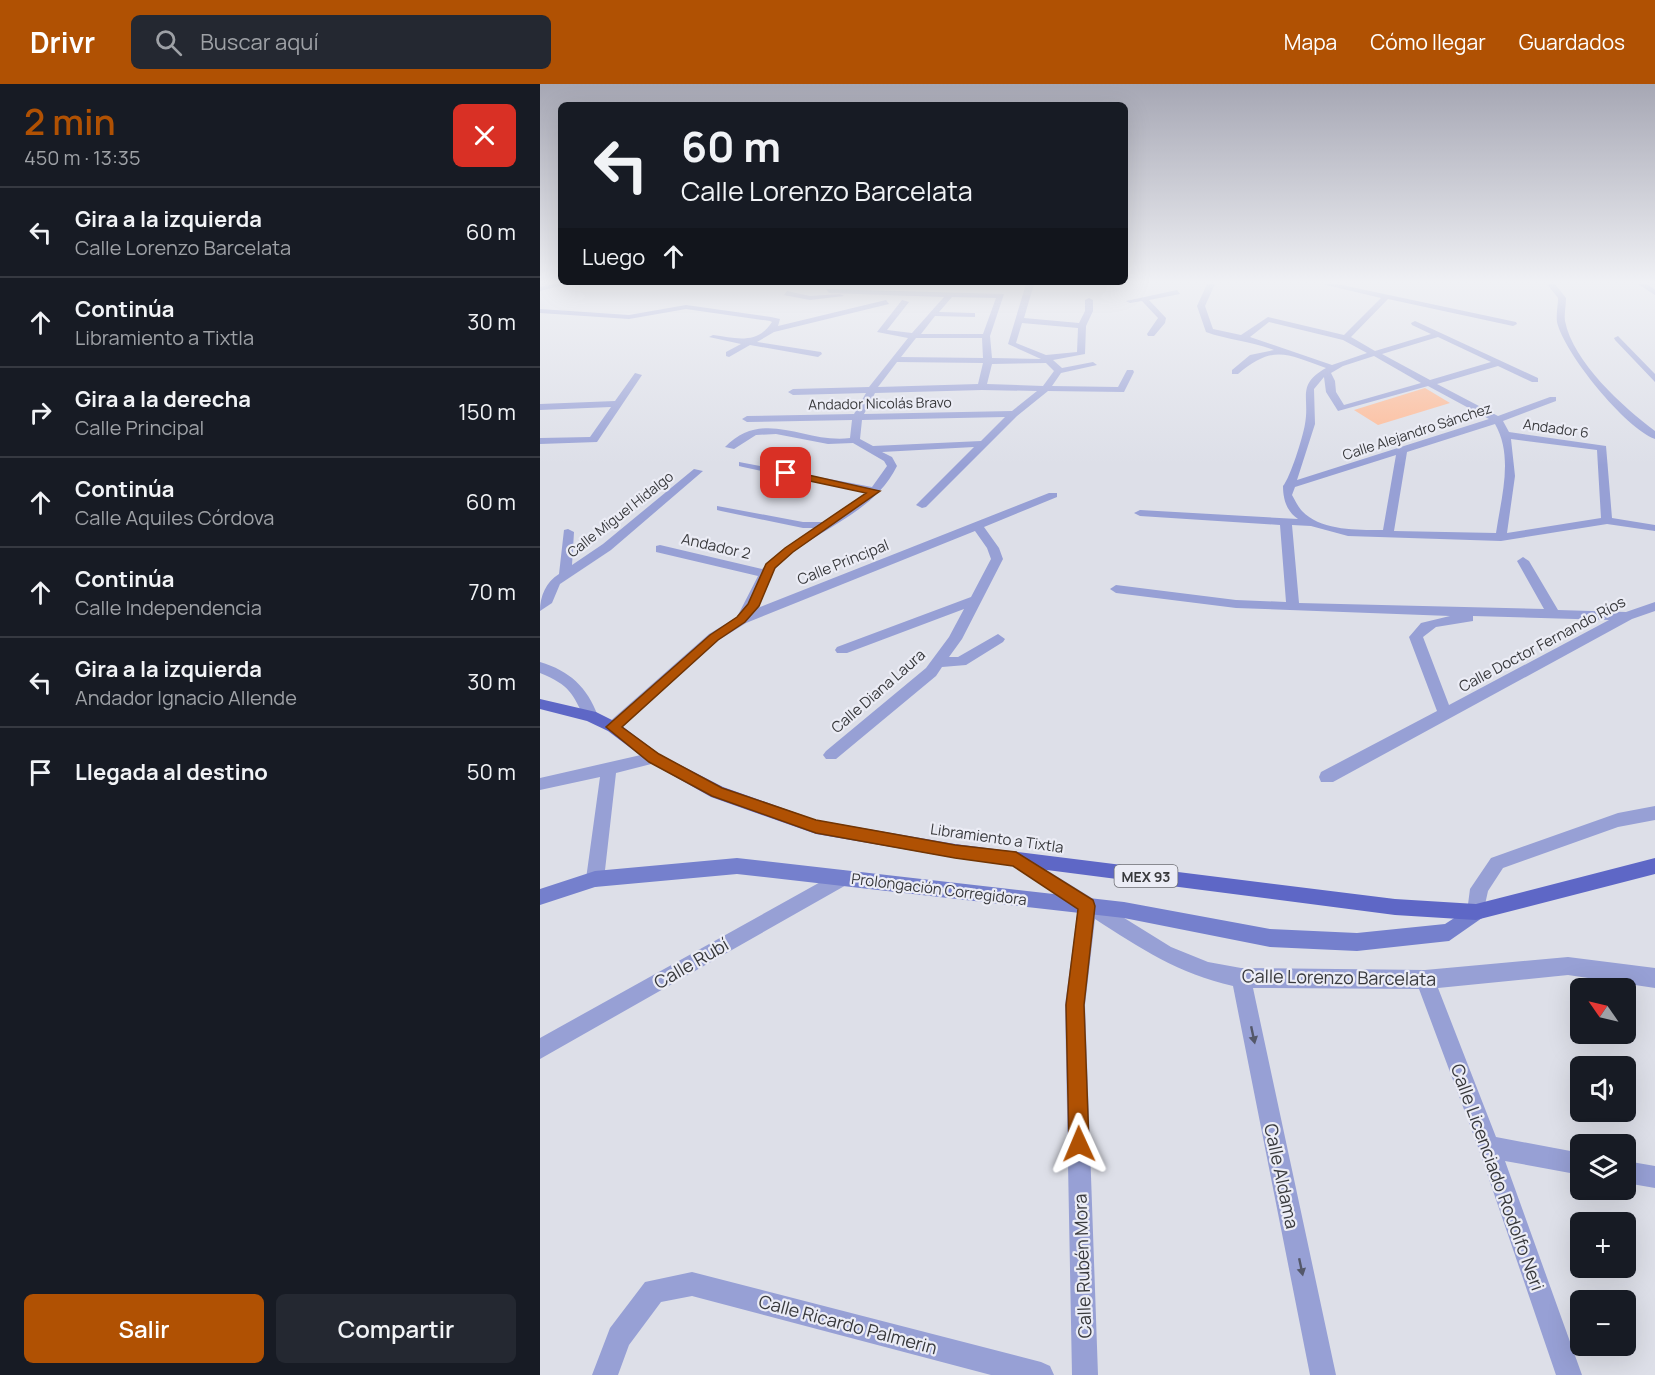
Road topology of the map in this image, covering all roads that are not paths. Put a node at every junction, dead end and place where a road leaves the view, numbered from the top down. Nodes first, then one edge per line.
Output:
1 (746, 344) edge
2 (756, 344) edge
3 (909, 344) edge
4 (987, 344) edge
5 (1013, 344) edge
6 (1081, 344) edge
7 (1265, 344) edge
8 (1357, 344) edge
9 (1403, 344) edge
10 (1460, 344) edge
11 (1571, 344) edge
12 (1624, 344) edge
13 (1282, 350) junction
14 (1372, 353) junction
15 (729, 354) dead end
16 (818, 354) dead end
17 (896, 359) junction
18 (1047, 360) junction
19 (988, 361) junction
20 (1498, 363) junction
21 (1093, 365) dead end
22 (1328, 369) junction
23 (1058, 371) junction
24 (1130, 372) dead end
25 (1235, 372) dead end
26 (638, 375) dead end
27 (1655, 379) edge
28 (1535, 380) dead end
29 (1432, 385) junction
30 (982, 387) junction
31 (1046, 388) junction
32 (871, 389) junction
33 (794, 393) dead end
34 (1553, 399) dead end
35 (616, 404) junction
36 (540, 407) edge
37 (1014, 414) junction
38 (858, 418) junction
39 (747, 419) dead end
40 (1497, 420) junction
41 (1655, 420) edge
42 (1651, 433) edge
43 (1506, 435) junction
44 (855, 440) junction
45 (540, 441) edge
46 (984, 444) junction
47 (730, 447) dead end
48 (870, 449) junction
49 (1402, 450) junction
50 (743, 464) dead end
51 (698, 471) dead end
52 (1288, 486) junction
53 (875, 491) junction
54 (1053, 495) dead end
55 (922, 505) dead end
56 (721, 508) dead end
57 (1140, 513) dead end
58 (1607, 521) junction
59 (1312, 523) junction
60 (1286, 524) junction
61 (828, 525) junction
62 (977, 526) junction
63 (1655, 528) edge
64 (568, 532) dead end
65 (1388, 534) junction
66 (1500, 537) junction
67 (660, 549) dead end
68 (1523, 561) dead end
69 (765, 574) junction
70 (565, 576) junction
71 (1116, 589) dead end
72 (975, 600) junction
73 (1655, 606) edge
74 (540, 607) edge
75 (1293, 607) junction
76 (1499, 611) junction
77 (1553, 613) junction
78 (1627, 616) junction
79 (741, 620) junction
80 (998, 639) dead end
81 (843, 650) dead end
82 (938, 662) junction
83 (540, 667) edge
84 (540, 704) edge
85 (1445, 713) junction
86 (591, 716) junction
87 (612, 727) junction
88 (831, 755) dead end
89 (654, 758) junction
90 (609, 769) junction
91 (1327, 777) dead end
92 (540, 784) edge
93 (1655, 813) edge
94 (1016, 859) junction
95 (1655, 866) edge
96 (842, 878) junction
97 (595, 879) junction
98 (540, 897) edge
99 (1087, 906) junction
100 (1476, 912) junction
101 (1241, 978) junction
102 (1655, 978) edge
103 (1425, 980) junction
104 (540, 1049) edge
105 (1489, 1147) junction
106 (1570, 1162) edge
107 (1636, 1174) edge
108 (1655, 1177) edge
109 (605, 1375) edge
110 (1041, 1375) edge
111 (1085, 1375) edge
112 (1323, 1375) edge
113 (1569, 1375) edge

1 - 15 street
2 - 16 street
3 - 17 street
4 - 19 street
5 - 18 street
6 - 18 street
7 - 13 street
8 - 14 street
9 - 14 street
10 - 20 street
11 - 42 street
12 - 27 street
13 - 22 street
13 - 25 street
14 - 22 street
14 - 29 street
17 - 19 street
17 - 32 street
18 - 19 street
18 - 23 street
19 - 30 street
20 - 28 street
20 - 29 street
21 - 23 street
22 - 29 street
22 - 52 street
23 - 31 street
24 - 31 street
26 - 35 street
29 - 40 street
30 - 31 street
30 - 32 street
31 - 37 street
32 - 33 street
32 - 38 street
34 - 40 street, Calle Alejandro Sánchez
35 - 36 street
35 - 45 street
37 - 38 street, Andador Nicolás Bravo
37 - 46 street
38 - 39 street, Andador Nicolás Bravo
38 - 44 street
40 - 43 street
40 - 49 street, Calle Alejandro Sánchez
41 - 42 street
43 - 58 street, Andador 6
43 - 66 street
44 - 47 street
44 - 48 street
46 - 48 street
46 - 55 street
48 - 53 street
49 - 52 street, Calle Alejandro Sánchez
49 - 65 street
50 - 53 street
51 - 70 street, Calle Miguel Hidalgo
52 - 59 street
53 - 61 street
54 - 62 street
56 - 61 street
57 - 60 street
58 - 63 street
58 - 66 street
59 - 60 street
59 - 65 street
60 - 75 street
61 - 69 street
62 - 72 street, Calle Diana Laura
62 - 79 street, Calle Principal
64 - 70 street
65 - 66 street
67 - 69 street, Andador 2
68 - 77 street
69 - 79 street
70 - 74 street, Calle Miguel Hidalgo
71 - 75 street
72 - 81 street
72 - 82 street, Calle Diana Laura
73 - 78 street, Calle Doctor Fernando Ríos
75 - 76 street
76 - 77 street
76 - 85 street
77 - 78 street
78 - 85 street, Calle Doctor Fernando Ríos
79 - 87 street, Calle Principal
80 - 82 street
82 - 88 street, Calle Diana Laura
83 - 86 street
84 - 86 main road, Libramiento a Tixtla / MEX 93
85 - 91 street, Calle Doctor Fernando Ríos
86 - 87 main road, Libramiento a Tixtla / MEX 93
87 - 89 main road, Libramiento a Tixtla / MEX 93
89 - 90 street
89 - 94 main road, Libramiento a Tixtla / MEX 93
90 - 92 street
90 - 97 street
93 - 100 street
94 - 99 street, Calle Lorenzo Barcelata
94 - 100 main road, Libramiento a Tixtla / MEX 93
95 - 100 main road, MEX 93
96 - 97 street, Prolongación Corregidora / MEX 93
96 - 99 street, Prolongación Corregidora / MEX 93
96 - 104 street, Calle Rubí
97 - 98 street, Prolongación Corregidora / MEX 93
99 - 100 street, Prolongación Corregidora / MEX 93
99 - 101 street, Calle Lorenzo Barcelata
99 - 111 street, Calle Rubén Mora
101 - 103 street, Calle Lorenzo Barcelata
101 -> 112 street, Calle Aldama
102 - 103 street, Calle Lorenzo Barcelata
103 - 105 street, Calle Licenciado Rodolfo Neri
105 - 106 street
105 - 113 street, Calle Licenciado Rodolfo Neri
107 - 108 street
109 - 110 street, Calle Ricardo Palmerin

